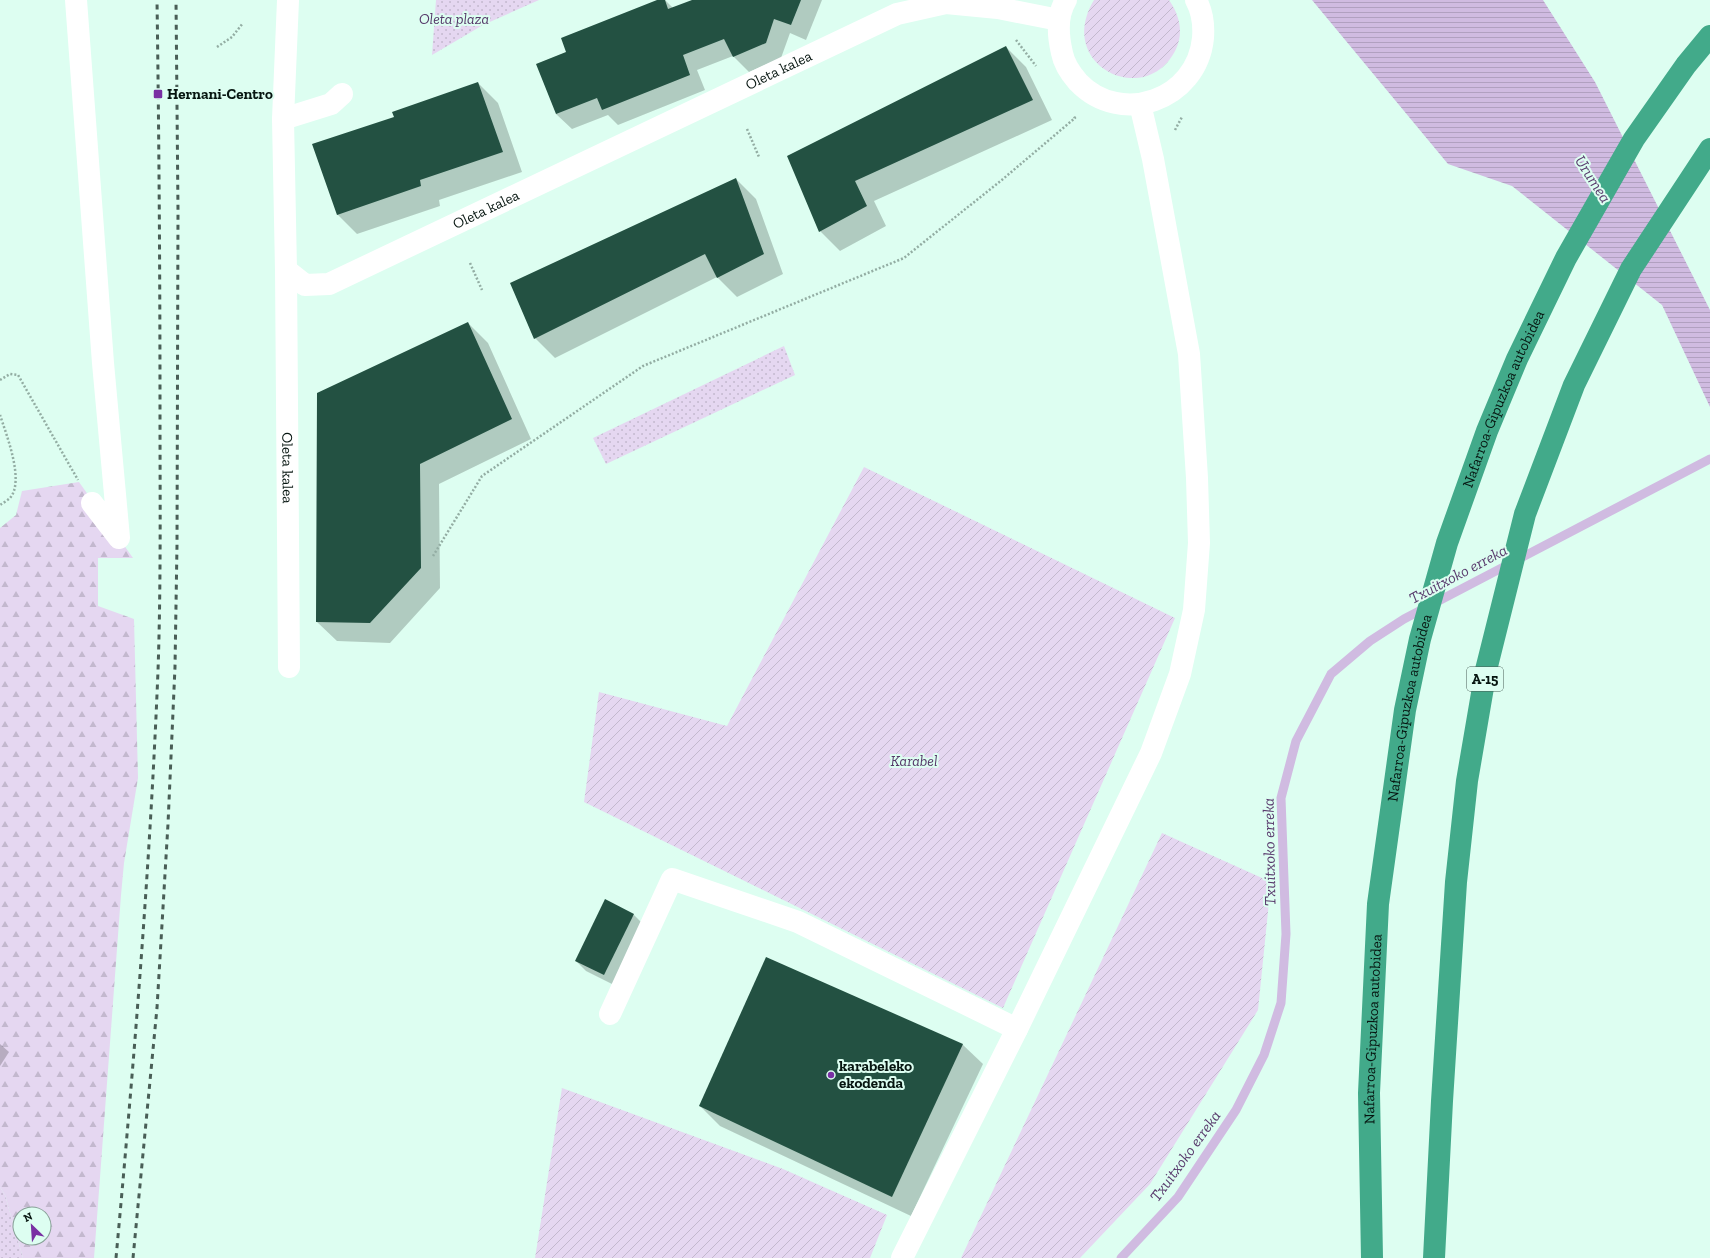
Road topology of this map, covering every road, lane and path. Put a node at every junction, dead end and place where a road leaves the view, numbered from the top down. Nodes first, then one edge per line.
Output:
1 (76, 0) edge
2 (288, 0) edge
3 (1196, 0) edge
4 (1062, 10) edge
5 (243, 23) dead end
6 (1012, 34) dead end
7 (1710, 36) edge
8 (217, 47) dead end
9 (1039, 70) dead end
10 (342, 94) dead end
11 (1140, 104) junction
12 (1070, 112) dead end
13 (1183, 116) dead end
14 (282, 119) junction
15 (747, 129) dead end
16 (1175, 136) dead end
17 (1710, 149) edge
18 (759, 157) dead end
19 (470, 263) dead end
20 (286, 270) junction
21 (482, 290) dead end
22 (0, 380) edge
23 (0, 415) edge
24 (92, 503) joint
25 (0, 505) edge
26 (433, 556) dead end
27 (289, 667) dead end
28 (610, 1014) dead end
29 (1017, 1029) junction
30 (902, 1258) edge
31 (1372, 1258) edge
32 (1434, 1258) edge

1 - 24 street
2 - 14 street
3 - 11 street
4 - 11 street
4 - 20 street, Oleta kalea
5 - 8 path
6 - 9 path
7 - 31 highway, Nafarroa-Gipuzkoa autobidea
10 - 14 street
11 - 29 street
12 - 26 path
13 - 16 path
14 - 20 street
15 - 18 path
17 - 32 highway, A-15
19 - 21 path
20 - 27 street, Oleta kalea
22 - 24 path
23 - 25 path
28 - 29 street
29 - 30 street

